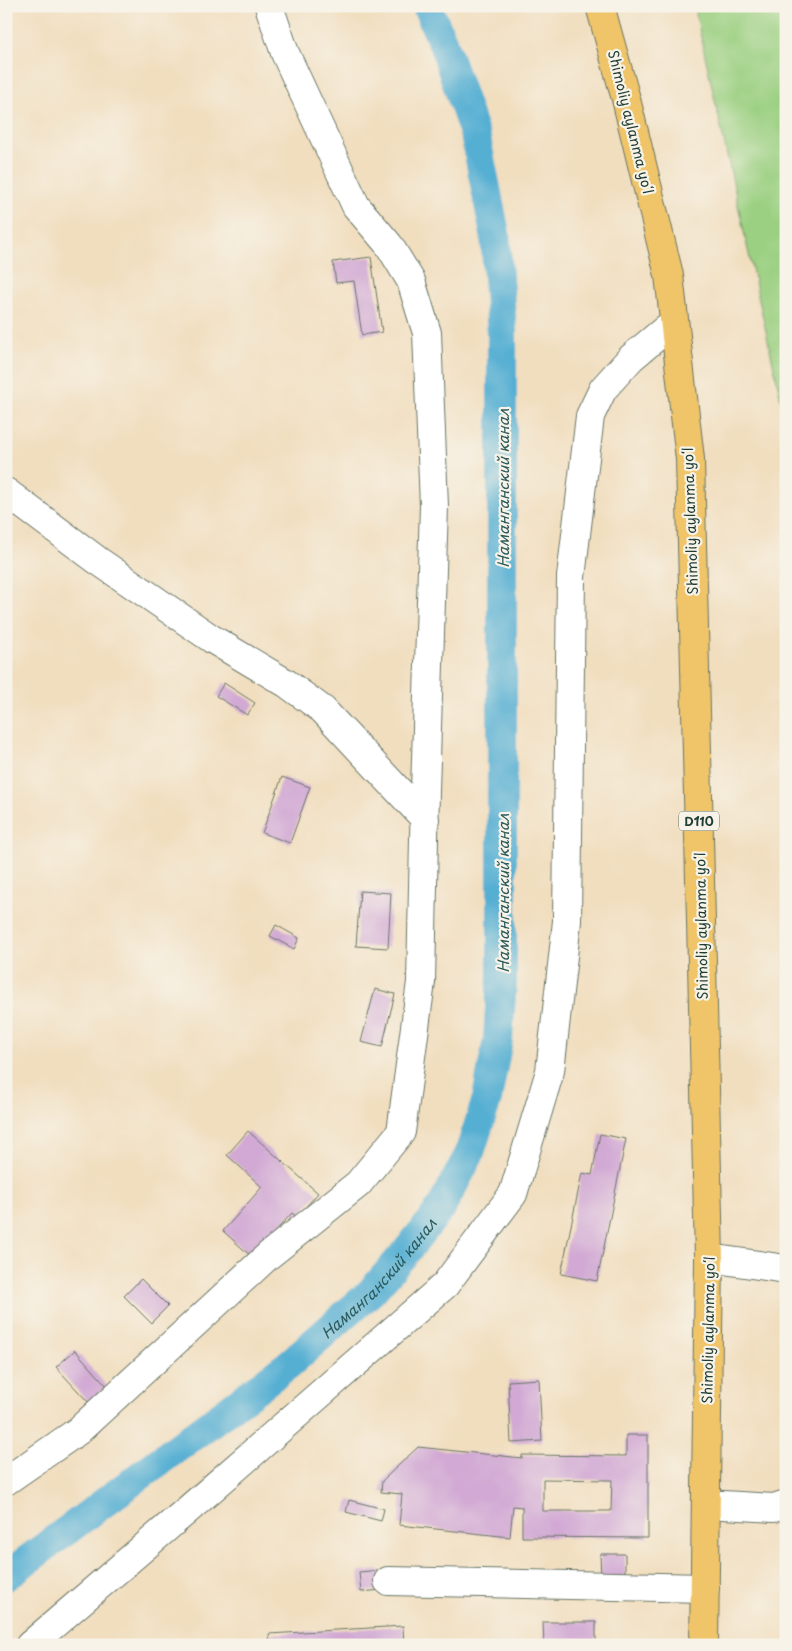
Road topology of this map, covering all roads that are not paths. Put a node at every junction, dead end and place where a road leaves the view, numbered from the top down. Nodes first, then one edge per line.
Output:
1 (270, 6) edge
2 (600, 6) edge
3 (674, 322) junction
4 (6, 492) edge
5 (425, 819) junction
6 (710, 1258) junction
7 (786, 1269) edge
8 (6, 1481) edge
9 (706, 1504) junction
10 (786, 1504) edge
11 (388, 1581) dead end
12 (705, 1588) junction
13 (30, 1645) edge
14 (704, 1645) edge

1 - 5 street
2 - 3 main road, Shimoliy aylanma yoʻl / D110
3 - 6 main road, Shimoliy aylanma yoʻl / D110
3 - 13 street
4 - 5 street
5 - 8 street
6 - 7 street
6 - 9 main road, Shimoliy aylanma yoʻl / D110
9 - 10 street
9 - 12 main road, Shimoliy aylanma yoʻl / D110
11 - 12 street
12 - 14 main road, Shimoliy aylanma yoʻl / D110

